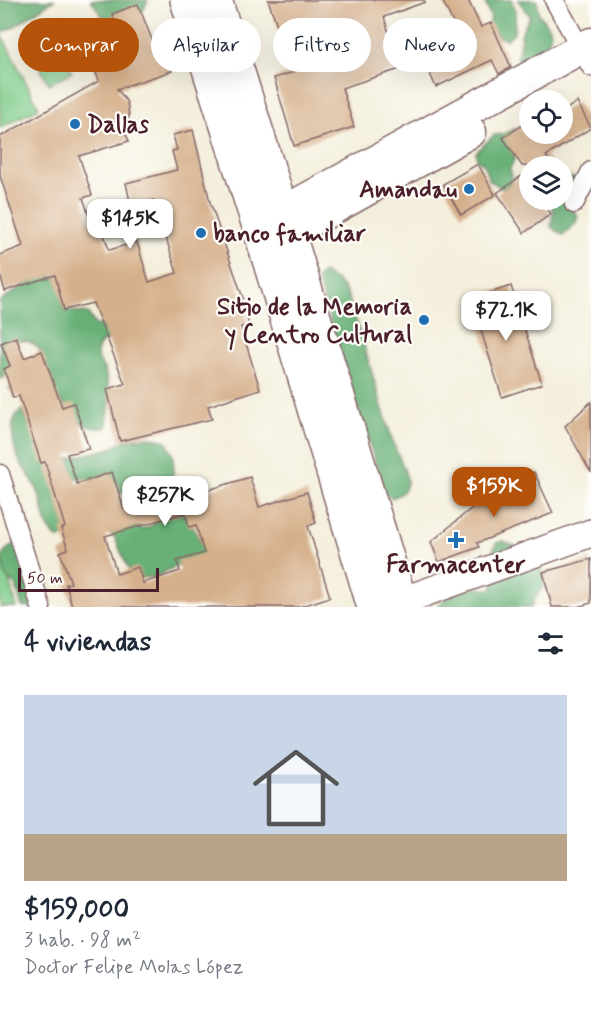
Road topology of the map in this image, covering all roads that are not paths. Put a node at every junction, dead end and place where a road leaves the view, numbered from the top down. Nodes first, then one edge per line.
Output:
1 (187, 0) edge
2 (215, 0) edge
3 (554, 0) edge
4 (589, 58) edge
5 (591, 171) edge
6 (574, 204) dead end
7 (274, 229) junction
8 (0, 474) edge
9 (591, 533) edge
10 (391, 605) edge
11 (41, 607) edge

1 - 7 highway
2 - 7 highway
3 - 4 street
4 - 7 main road
5 - 6 street
7 - 10 highway
8 - 11 street
9 - 10 main road

